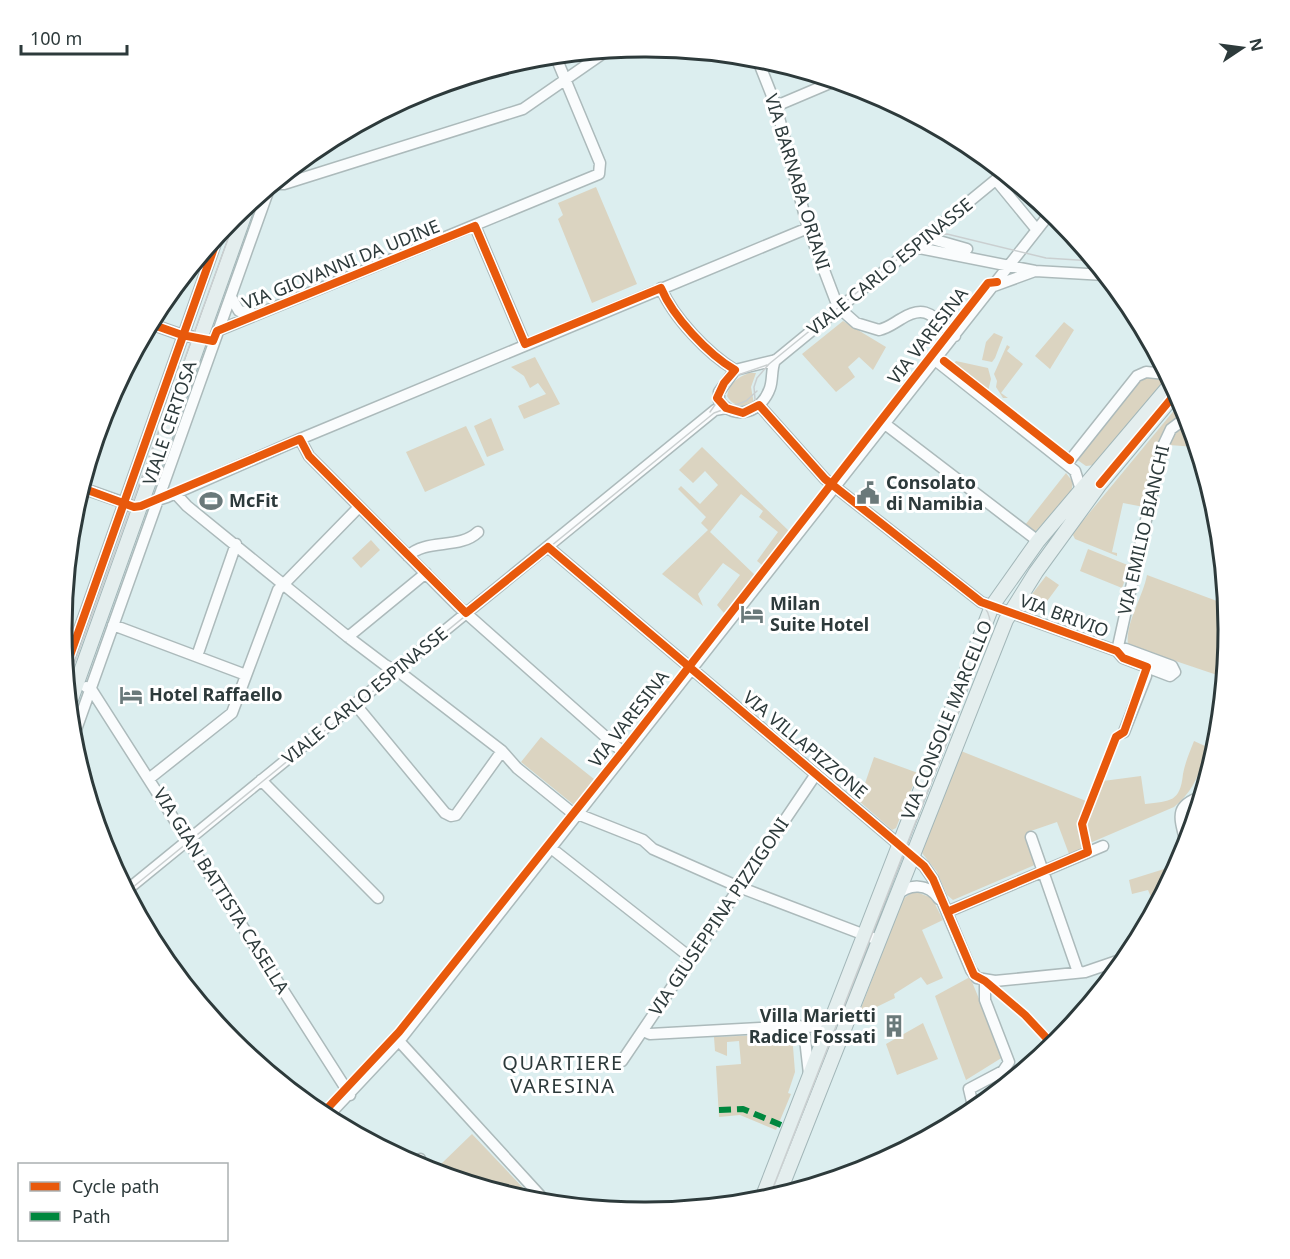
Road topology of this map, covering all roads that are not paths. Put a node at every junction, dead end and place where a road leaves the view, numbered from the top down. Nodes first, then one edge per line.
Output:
1 (594, 59) edge
2 (559, 64) edge
3 (761, 69) edge
4 (565, 79) junction
5 (824, 86) edge
6 (776, 106) junction
7 (998, 179) edge
8 (286, 183) edge
9 (1005, 185) edge
10 (266, 201) edge
11 (1044, 220) edge
12 (243, 222) edge
13 (476, 226) junction
14 (808, 228) junction
15 (1036, 230) junction
16 (925, 237) junction
17 (914, 247) junction
18 (942, 251) junction
19 (210, 258) edge
20 (1011, 266) junction
21 (1035, 271) junction
22 (1093, 274) edge
23 (994, 286) junction
24 (661, 288) junction
25 (231, 297) junction
26 (839, 308) junction
27 (254, 314) junction
28 (159, 327) edge
29 (182, 335) junction
30 (210, 336) junction
31 (955, 336) junction
32 (525, 345) junction
33 (775, 360) junction
34 (935, 360) junction
35 (751, 366) junction
36 (730, 367) junction
37 (1156, 373) edge
38 (1165, 392) edge
39 (1170, 401) edge
40 (761, 402) junction
41 (721, 409) junction
42 (1179, 423) edge
43 (885, 424) junction
44 (300, 439) junction
45 (1071, 467) junction
46 (1096, 473) junction
47 (166, 476) junction
48 (836, 487) junction
49 (186, 488) junction
50 (1081, 490) junction
51 (90, 491) edge
52 (167, 497) junction
53 (124, 503) junction
54 (141, 506) junction
55 (359, 507) junction
56 (478, 532) dead end
57 (1038, 541) junction
58 (236, 544) junction
59 (548, 546) junction
60 (408, 556) junction
61 (426, 573) junction
62 (284, 582) junction
63 (989, 605) junction
64 (466, 613) junction
65 (1009, 613) junction
66 (113, 626) junction
67 (348, 638) junction
68 (73, 647) edge
69 (1117, 651) junction
70 (197, 656) junction
71 (692, 669) junction
72 (397, 670) junction
73 (246, 675) junction
74 (84, 686) junction
75 (76, 696) edge
76 (355, 704) junction
77 (79, 712) edge
78 (1124, 732) dead end
79 (502, 751) junction
80 (625, 754) junction
81 (816, 774) junction
82 (150, 778) junction
83 (261, 780) junction
84 (1191, 800) edge
85 (577, 814) junction
86 (1183, 826) edge
87 (1031, 837) dead end
88 (188, 839) junction
89 (898, 843) junction
90 (1103, 846) dead end
91 (551, 848) junction
92 (912, 855) junction
93 (1044, 871) junction
94 (133, 885) edge
95 (739, 887) junction
96 (378, 898) dead end
97 (894, 900) junction
98 (947, 912) junction
99 (863, 934) junction
100 (878, 940) junction
101 (691, 958) junction
102 (1109, 964) edge
103 (1078, 972) junction
104 (986, 981) junction
105 (828, 1025) junction
106 (804, 1030) junction
107 (643, 1031) junction
108 (399, 1041) junction
109 (622, 1061) dead end
110 (809, 1074) junction
111 (350, 1095) junction
112 (972, 1100) edge
113 (334, 1110) edge
114 (782, 1185) edge
115 (766, 1189) edge
116 (528, 1190) edge

1 - 4 street
2 - 4 street
3 - 6 street, VIA BARNABA ORIANI
4 - 8 street
4 - 13 street, VIA GIOVANNI DA UDINE
5 - 6 street
6 - 14 street, VIA BARNABA ORIANI
7 - 16 street, VIALE CARLO ESPINASSE
9 - 15 street
10 - 25 street, VIALE CERTOSA
11 - 15 street, VIA VARESINA
12 - 30 main road, VIALE CERTOSA
13 - 27 street, VIA GIOVANNI DA UDINE
13 - 32 street
14 - 24 street
14 - 26 street, VIA BARNABA ORIANI
15 - 20 street, VIA VARESINA
16 - 17 street, VIALE CARLO ESPINASSE
16 - 18 street
16 - 20 street
17 - 18 street
17 - 26 street, VIALE CARLO ESPINASSE
18 - 20 street
19 - 29 street, VIALE CERTOSA
20 - 21 street
20 - 23 street, VIA VARESINA
21 - 22 street
21 - 23 street
23 - 31 street, VIA VARESINA
24 - 32 street
24 - 36 street
25 - 27 street, VIA GIOVANNI DA UDINE
25 - 30 street, VIALE CERTOSA
26 - 31 street
26 - 33 street, VIALE CARLO ESPINASSE
27 - 30 street, VIA GIOVANNI DA UDINE
28 - 29 street
29 - 30 street
29 - 53 street, VIALE CERTOSA
30 - 47 street, VIALE CERTOSA
30 - 54 main road, VIALE CERTOSA
31 - 34 street, VIA VARESINA
32 - 44 street
33 - 35 street
33 - 40 street
34 - 43 street, VIA VARESINA
34 - 45 street
35 - 36 street
35 - 40 street
36 - 41 street
37 - 45 street
38 - 46 main road, VIA CONSOLE MARCELLO
39 - 65 main road, VIA CONSOLE MARCELLO
40 - 41 street
40 - 48 street, VIA BRIVIO
41 - 59 street, VIALE CARLO ESPINASSE
42 - 69 street, VIA EMILIO BIANCHI
43 - 48 street, VIA VARESINA
43 - 57 street
44 - 49 street
44 - 55 street
45 - 46 street
45 - 50 street
46 - 50 main road, VIA CONSOLE MARCELLO
47 - 49 street
47 - 52 street, VIALE CERTOSA
48 - 63 street, VIA BRIVIO
48 - 71 street, VIA VARESINA
49 - 52 street
50 - 57 main road, VIA CONSOLE MARCELLO
51 - 53 street
52 - 54 street, VIALE CERTOSA
52 - 58 street
52 - 66 street, VIALE CERTOSA
53 - 54 street
53 - 68 street, VIALE CERTOSA
54 - 74 main road, VIALE CERTOSA
55 - 60 street
55 - 62 street
56 - 60 street
57 - 63 main road, VIA CONSOLE MARCELLO
58 - 62 street
58 - 70 street
59 - 64 street, VIALE CARLO ESPINASSE
59 - 71 street, VIA VILLAPIZZONE
60 - 61 street
61 - 64 street
61 - 67 street
62 - 67 street
62 - 73 street
63 - 65 street, VIA BRIVIO
63 - 89 main road, VIA CONSOLE MARCELLO
64 - 72 street, VIALE CARLO ESPINASSE
64 - 80 street
65 - 69 street, VIA BRIVIO
65 - 92 main road, VIA CONSOLE MARCELLO
66 - 70 street
66 - 74 street, VIALE CERTOSA
67 - 72 street
69 - 78 street, VIA BRIVIO
70 - 73 street
71 - 80 street, VIA VARESINA
71 - 81 street, VIA VILLAPIZZONE
72 - 76 street, VIALE CARLO ESPINASSE
72 - 79 street
73 - 82 street
74 - 75 main road, VIALE CERTOSA
74 - 77 street, VIALE CERTOSA
74 - 82 street, VIA GIAN BATTISTA CASELLA
76 - 79 street
76 - 83 street, VIALE CARLO ESPINASSE
79 - 85 street
80 - 85 street, VIA VARESINA
81 - 89 street, VIA VILLAPIZZONE
81 - 95 street, VIA GIUSEPPINA PIZZIGONI
82 - 88 street, VIA GIAN BATTISTA CASELLA
83 - 88 street, VIALE CARLO ESPINASSE
83 - 96 street
84 - 86 street
85 - 91 street, VIA VARESINA
85 - 95 street
87 - 93 street
88 - 94 street, VIALE CARLO ESPINASSE
88 - 111 street, VIA GIAN BATTISTA CASELLA
89 - 92 street, VIA VILLAPIZZONE
89 - 99 main road, VIA CONSOLE MARCELLO
90 - 93 street
91 - 101 street
91 - 108 street, VIA VARESINA
92 - 97 main road, VIA CONSOLE MARCELLO
92 - 98 street
93 - 98 street
93 - 103 street
95 - 99 street
95 - 101 street, VIA GIUSEPPINA PIZZIGONI
97 - 98 street
97 - 100 main road, VIA CONSOLE MARCELLO
98 - 104 street
99 - 100 street
99 - 105 main road, VIA CONSOLE MARCELLO
100 - 114 main road, VIA CONSOLE MARCELLO
101 - 107 street, VIA GIUSEPPINA PIZZIGONI
102 - 103 street
103 - 104 street
104 - 112 street
105 - 106 street
105 - 110 main road, VIA CONSOLE MARCELLO
106 - 107 street
106 - 110 street
107 - 109 street, VIA GIUSEPPINA PIZZIGONI
108 - 111 street, VIA VARESINA
108 - 116 street
110 - 115 main road, VIA CONSOLE MARCELLO
111 - 113 street, VIA VARESINA

